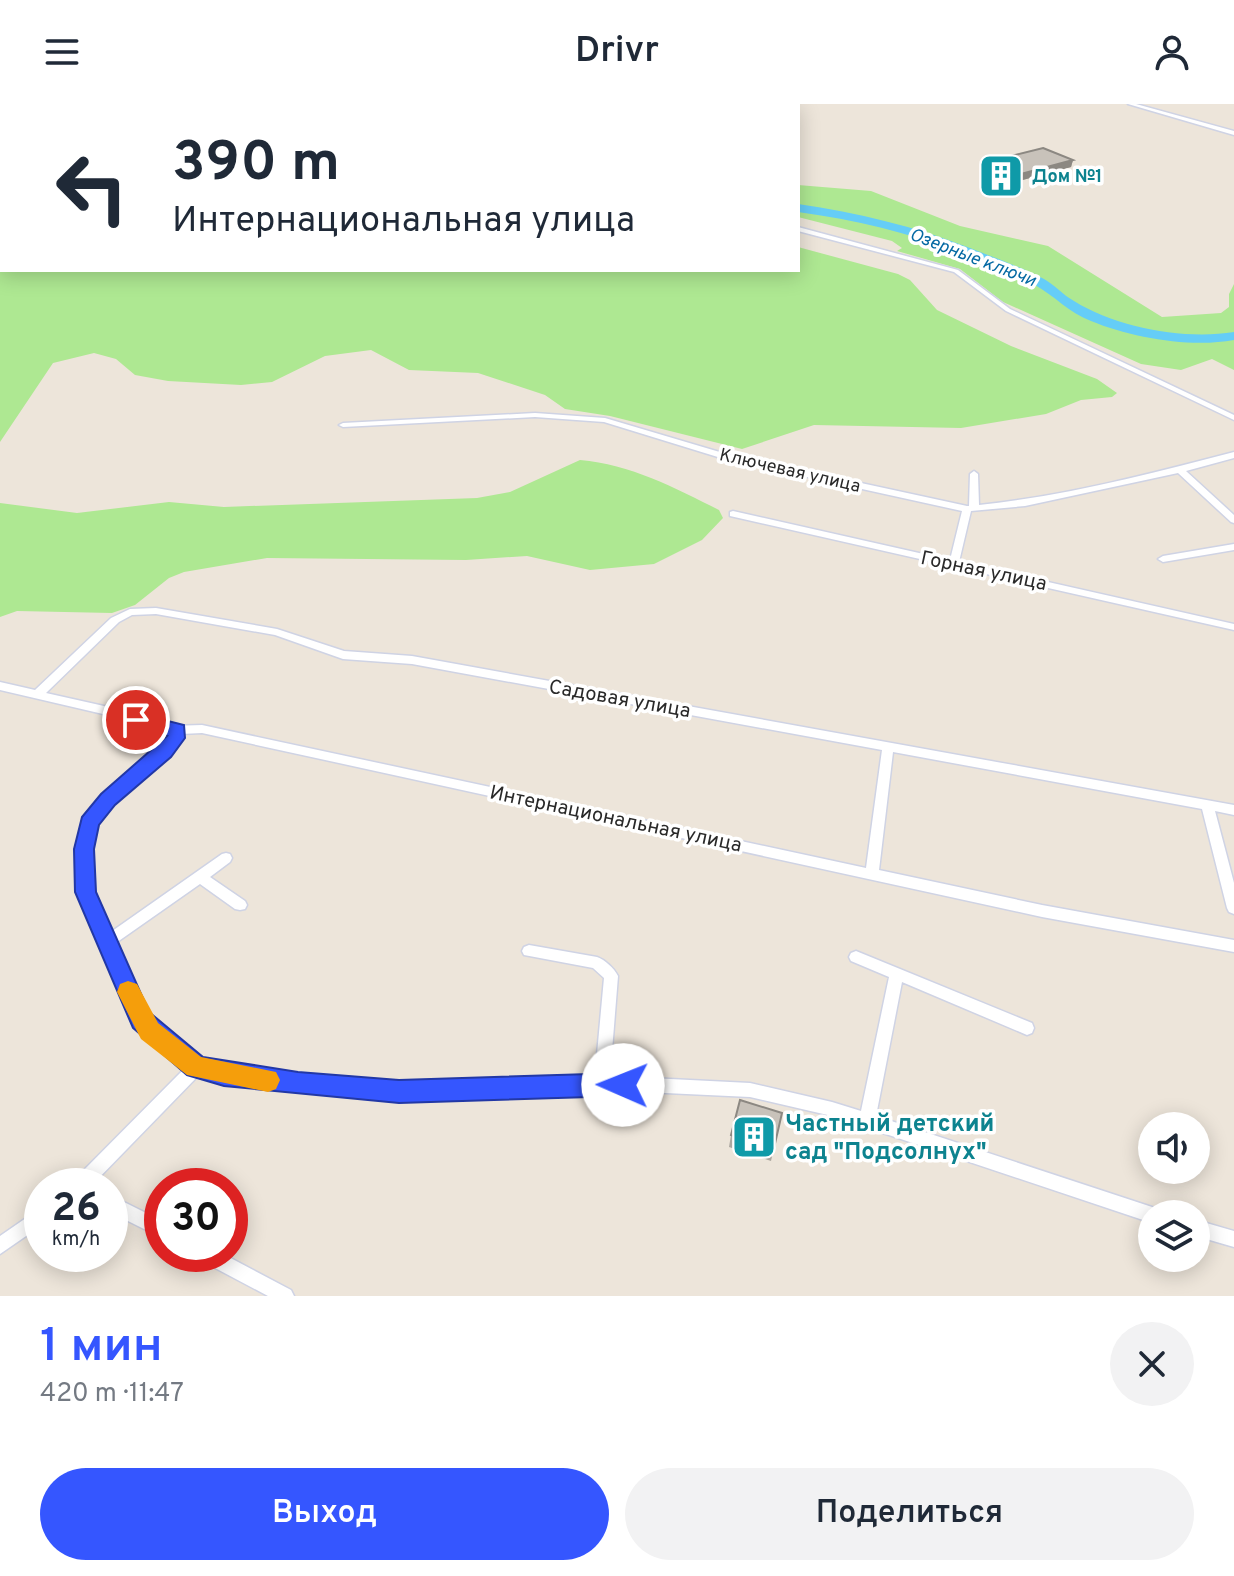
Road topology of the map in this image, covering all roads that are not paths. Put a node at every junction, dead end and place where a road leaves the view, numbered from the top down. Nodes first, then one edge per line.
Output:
1 (1130, 104) edge
2 (1164, 104) edge
3 (1167, 112) junction
4 (1234, 133) edge
5 (800, 230) edge
6 (1234, 418) edge
7 (343, 425) dead end
8 (1234, 455) edge
9 (1180, 470) junction
10 (974, 474) dead end
11 (970, 508) junction
12 (733, 514) dead end
13 (1234, 520) edge
14 (1234, 547) edge
15 (1163, 559) dead end
16 (954, 564) junction
17 (1234, 627) edge
18 (0, 686) edge
19 (37, 695) junction
20 (177, 730) junction
21 (888, 747) junction
22 (1207, 805) junction
23 (1234, 810) edge
24 (226, 858) dead end
25 (872, 872) junction
26 (200, 877) junction
27 (240, 905) dead end
28 (1234, 908) edge
29 (107, 942) junction
30 (1234, 946) edge
31 (529, 951) dead end
32 (856, 957) dead end
33 (897, 973) junction
34 (1027, 1028) dead end
35 (196, 1067) junction
36 (602, 1083) junction
37 (867, 1121) junction
38 (98, 1168) edge
39 (1138, 1210) edge
40 (24, 1228) edge
41 (1210, 1232) edge
42 (1234, 1239) edge
43 (0, 1246) edge
44 (240, 1272) edge
45 (285, 1296) edge

1 - 3 street
2 - 3 street
3 - 4 street
5 - 6 street
7 - 11 street, Ключевая улица
8 - 9 street, Ключевая улица
9 - 11 street, Ключевая улица
9 - 13 street
10 - 11 street
11 - 16 street
12 - 16 street, Горная улица
14 - 15 street
16 - 17 street, Горная улица
18 - 19 street, Интернациональная улица
19 - 20 street, Интернациональная улица
19 - 21 street, Садовая улица
20 - 25 street, Интернациональная улица
20 - 29 street
21 - 22 street, Садовая улица
21 - 25 street
22 - 23 street, Садовая улица
22 - 28 street
24 - 26 street
25 - 30 street, Интернациональная улица
26 - 27 street
26 - 29 street
29 - 35 street
31 - 36 street
32 - 33 street
33 - 34 street
33 - 37 street
35 - 36 street
35 - 38 street
36 - 37 street
37 - 39 street
40 - 43 street
41 - 42 street
44 - 45 street

